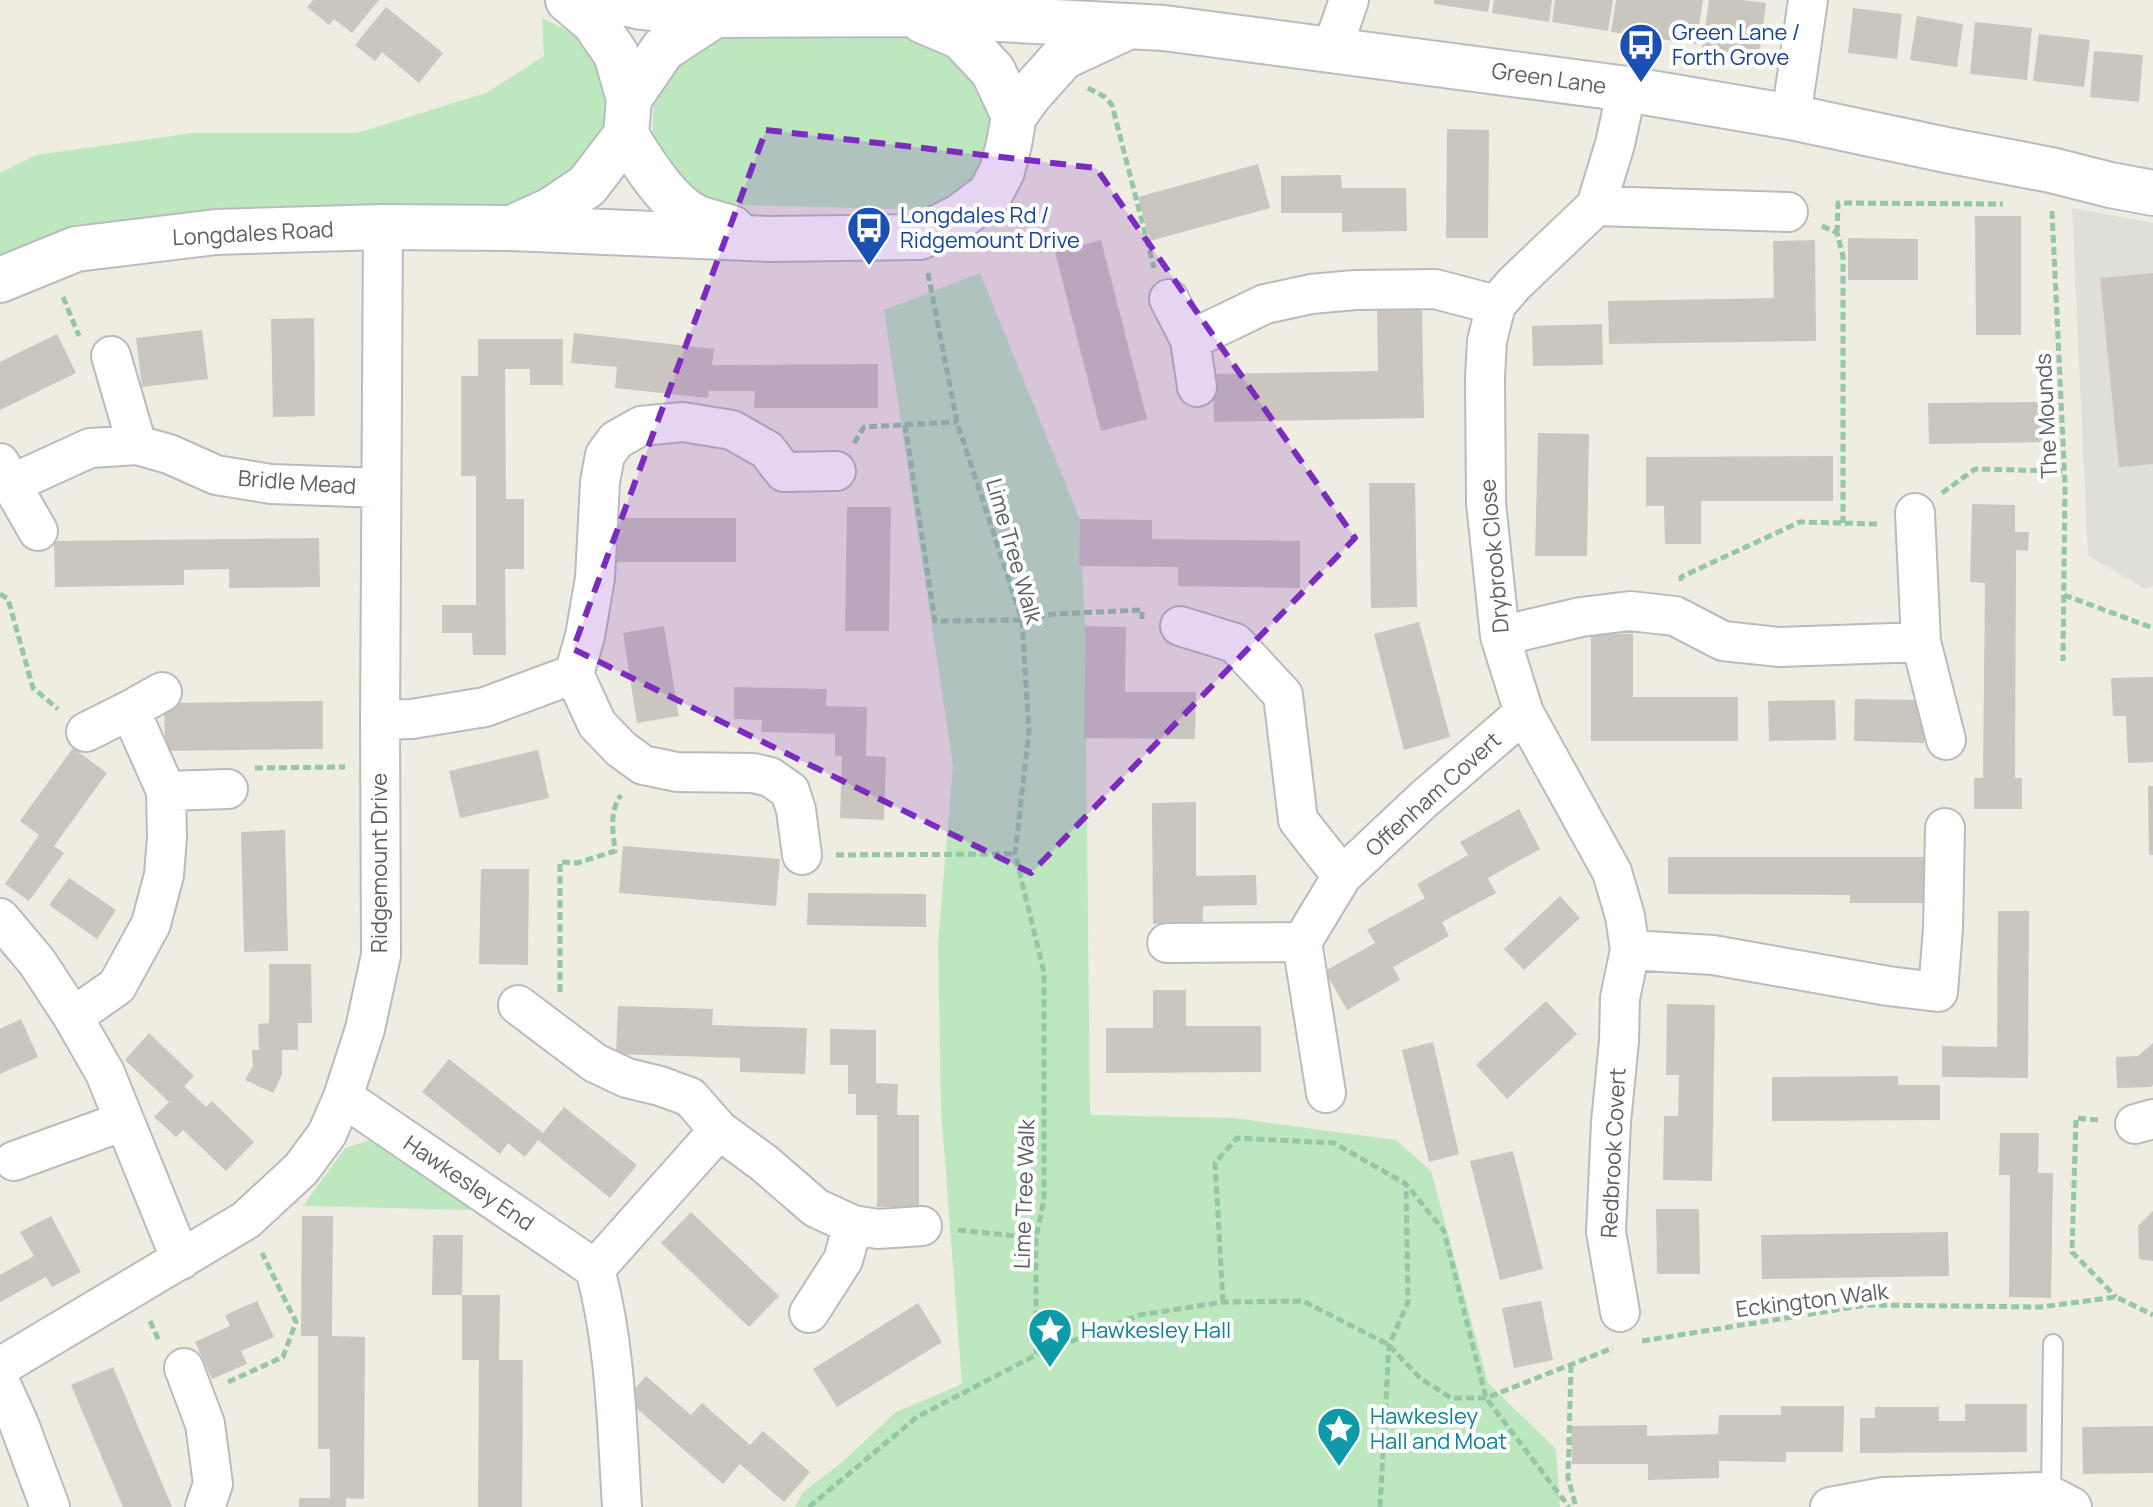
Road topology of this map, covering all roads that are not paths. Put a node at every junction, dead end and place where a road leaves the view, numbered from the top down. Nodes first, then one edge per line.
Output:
1 (568, 0) edge
2 (609, 0) edge
3 (1349, 0) edge
4 (1808, 0) edge
5 (729, 10) edge
6 (907, 14) junction
7 (1129, 26) junction
8 (1332, 49) junction
9 (1627, 89) junction
10 (1014, 116) junction
11 (628, 117) junction
12 (1791, 117) junction
13 (2153, 193) edge
14 (1596, 206) junction
15 (1788, 212) road end
16 (383, 227) junction
17 (512, 228) junction
18 (769, 239) junction
19 (0, 280) edge
20 (1169, 299) road end
21 (1496, 305) junction
22 (1190, 340) junction
23 (111, 356) road end
24 (1197, 387) dead end
25 (137, 445) junction
26 (836, 471) road end
27 (5, 474) edge
28 (381, 488) junction
29 (1916, 519) road end
30 (38, 531) dead end
31 (1180, 626) road end
32 (1500, 636) junction
33 (1921, 642) junction
34 (574, 674) junction
35 (1524, 713) junction
36 (380, 720) junction
37 (86, 732) road end
38 (1946, 740) dead end
39 (228, 789) road end
40 (166, 791) junction
41 (1945, 828) dead end
42 (802, 855) road end
43 (1342, 876) junction
44 (0, 918) edge
45 (1302, 942) junction
46 (1167, 943) dead end
47 (1630, 950) junction
48 (518, 1005) dead end
49 (73, 1017) junction
50 (1619, 1041) joint
51 (1326, 1093) dead end
52 (343, 1097) junction
53 (124, 1121) junction
54 (719, 1130) junction
55 (14, 1161) dead end
56 (853, 1225) junction
57 (922, 1226) road end
58 (181, 1260) junction
59 (595, 1269) junction
60 (809, 1313) dead end
61 (1629, 1332) road end
62 (2053, 1344) dead end
63 (0, 1367) edge
64 (0, 1382) edge
65 (189, 1382) road end
66 (2062, 1502) edge
67 (50, 1507) edge
68 (205, 1507) edge
69 (622, 1507) edge
70 (1830, 1507) edge

1 - 11 street
2 - 5 street, Green Lane
3 - 8 street
4 - 12 street
5 - 6 street, Green Lane
5 - 11 street
6 - 7 street, Green Lane
6 - 10 street
7 - 8 street, Green Lane
7 - 10 street, Green Lane
8 - 9 street, Green Lane
9 - 12 street, Green Lane
9 - 14 street, Drybrook Close
10 - 18 street, Longdales Road
11 - 17 street, Longdales Road
11 - 18 street, Longdales Road
12 - 13 street, Green Lane
14 - 15 street
14 - 21 street, Drybrook Close
16 - 17 street, Longdales Road
16 - 19 street, Longdales Road
16 - 28 street, Ridgemount Drive
17 - 18 street, Longdales Road
20 - 22 street
21 - 22 street
21 - 32 street, Drybrook Close
22 - 24 street
23 - 25 street
25 - 27 street, Bridle Mead
25 - 28 street, Bridle Mead
26 - 34 street
27 - 30 street
28 - 36 street, Ridgemount Drive
29 - 33 street
31 - 43 street
32 - 33 street
32 - 35 street, Drybrook Close
33 - 38 street
34 - 36 street
34 - 42 street
35 - 43 street, Offenham Covert
35 - 47 street, Drybrook Close
36 - 52 street, Ridgemount Drive
37 - 40 street
39 - 40 street
40 - 49 street
41 - 47 street
43 - 45 street, Offenham Covert
44 - 49 street
45 - 46 street
45 - 51 street
47 - 50 street, Drybrook Close
48 - 54 street
49 - 53 street
50 - 61 street, Redbrook Covert
52 - 58 street, Ridgemount Drive
52 - 59 street, Hawkesley End
53 - 55 street
53 - 58 street
54 - 56 street
54 - 59 street
56 - 57 street
56 - 60 street
58 - 63 street, Ridgemount Drive
59 - 69 street
62 - 66 lane
64 - 67 street
65 - 68 street
66 - 70 street

